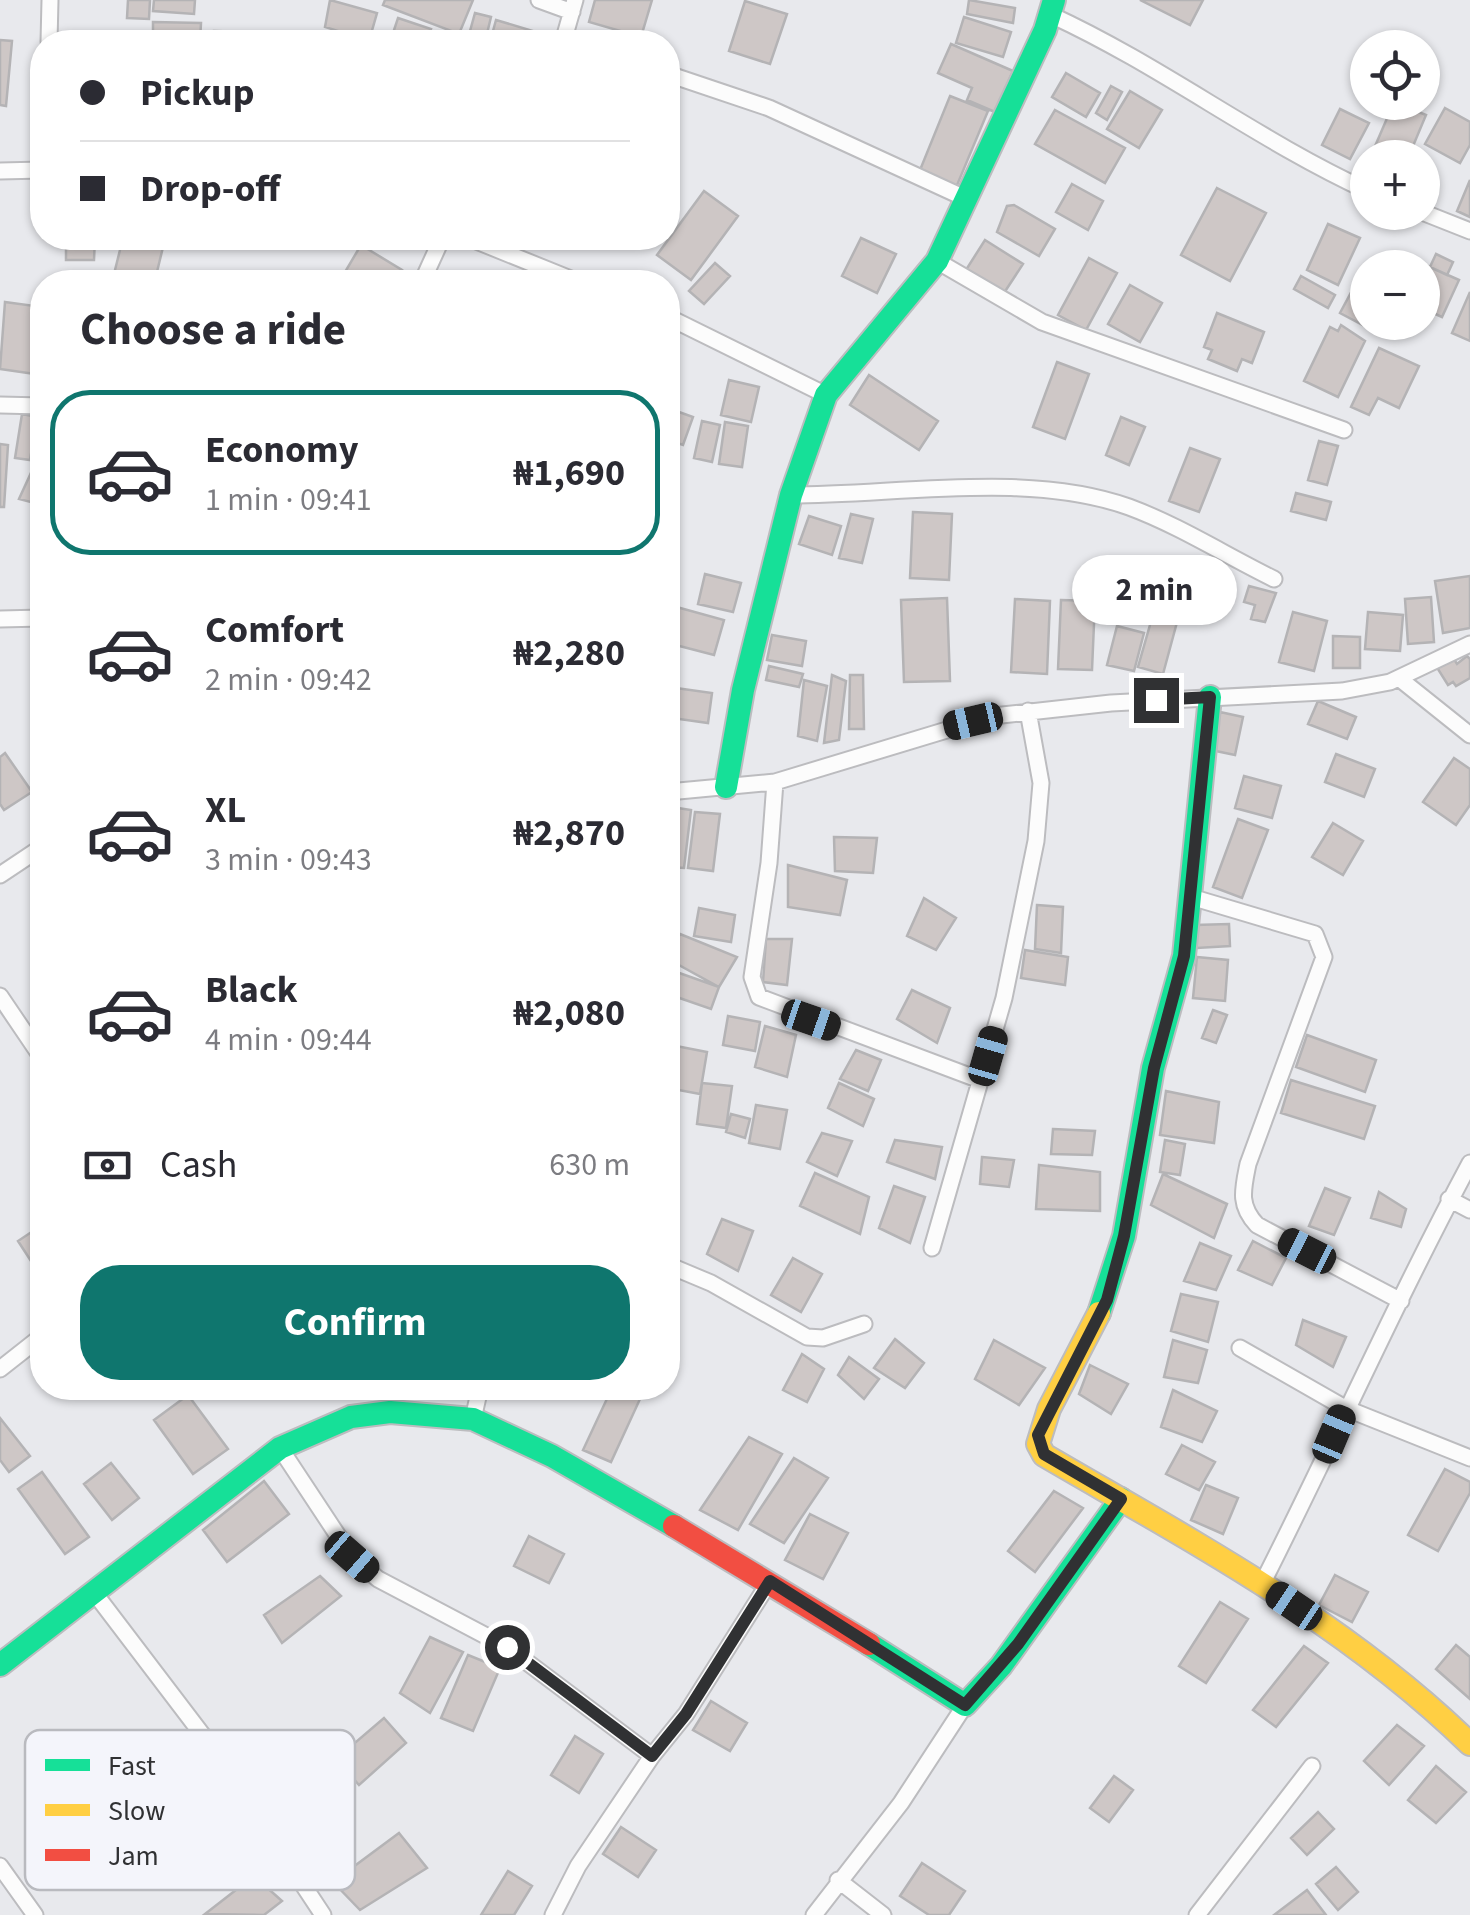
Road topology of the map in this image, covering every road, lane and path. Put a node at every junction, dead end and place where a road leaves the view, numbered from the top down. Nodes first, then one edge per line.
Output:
1 (50, 0) edge
2 (539, 0) edge
3 (573, 6) edge
4 (1053, 8) edge
5 (49, 30) edge
6 (680, 78) edge
7 (30, 170) edge
8 (0, 171) edge
9 (1350, 183) edge
10 (966, 199) junction
11 (1440, 219) edge
12 (1470, 230) edge
13 (511, 250) edge
14 (938, 261) junction
15 (553, 270) edge
16 (680, 323) edge
17 (826, 394) junction
18 (0, 404) edge
19 (30, 405) edge
20 (1344, 430) dead end
21 (791, 494) junction
22 (1274, 579) dead end
23 (30, 618) edge
24 (0, 619) edge
25 (1470, 644) edge
26 (1400, 679) junction
27 (1210, 697) junction
28 (1028, 711) junction
29 (1470, 735) edge
30 (775, 782) junction
31 (726, 788) junction
32 (680, 791) edge
33 (30, 855) edge
34 (0, 875) edge
35 (1191, 898) junction
36 (0, 996) edge
37 (30, 1040) edge
38 (980, 1080) junction
39 (1470, 1163) edge
40 (1449, 1199) junction
41 (1470, 1210) edge
42 (932, 1248) dead end
43 (680, 1270) edge
44 (1402, 1301) junction
45 (864, 1324) dead end
46 (30, 1345) edge
47 (1240, 1348) dead end
48 (0, 1369) edge
49 (477, 1400) edge
50 (1345, 1408) junction
51 (472, 1419) junction
52 (280, 1448) junction
53 (1470, 1458) edge
54 (1121, 1499) junction
55 (770, 1581) junction
56 (1262, 1584) junction
57 (93, 1591) junction
58 (0, 1665) edge
59 (965, 1705) junction
60 (199, 1730) edge
61 (1470, 1744) edge
62 (652, 1756) junction
63 (1312, 1766) dead end
64 (0, 1866) edge
65 (838, 1880) junction
66 (306, 1890) edge
67 (35, 1915) edge
68 (323, 1915) edge
69 (553, 1915) edge
70 (814, 1915) edge
71 (883, 1915) edge
72 (1198, 1915) edge

1 - 5 street
2 - 3 street
4 - 9 street
4 - 10 street
6 - 10 street
7 - 8 street
10 - 14 street
11 - 12 street
13 - 15 street
14 - 17 street
14 - 20 street
16 - 17 street
17 - 21 street
18 - 19 street
21 - 22 street
21 - 31 street
23 - 24 street
25 - 26 street
26 - 27 street
26 - 29 street
27 - 28 street
27 - 35 street
28 - 30 street
28 - 38 street
30 - 31 street
30 - 38 street
31 - 32 street
33 - 34 street
35 - 44 street
35 - 54 street
36 - 37 street
38 - 42 street
39 - 40 street
40 - 41 street
40 - 44 street
43 - 45 street
44 - 50 street
46 - 48 street
47 - 50 street
49 - 51 street
50 - 53 street
50 - 56 street
51 - 52 street
51 - 55 street
52 - 57 street
52 - 62 street
54 - 56 street
54 - 59 street
55 - 59 street
55 - 62 street
56 - 61 street
57 - 58 street
57 - 60 street
59 - 65 street
62 - 69 street
63 - 72 street
64 - 67 street
65 - 70 street
65 - 71 street
66 - 68 street

